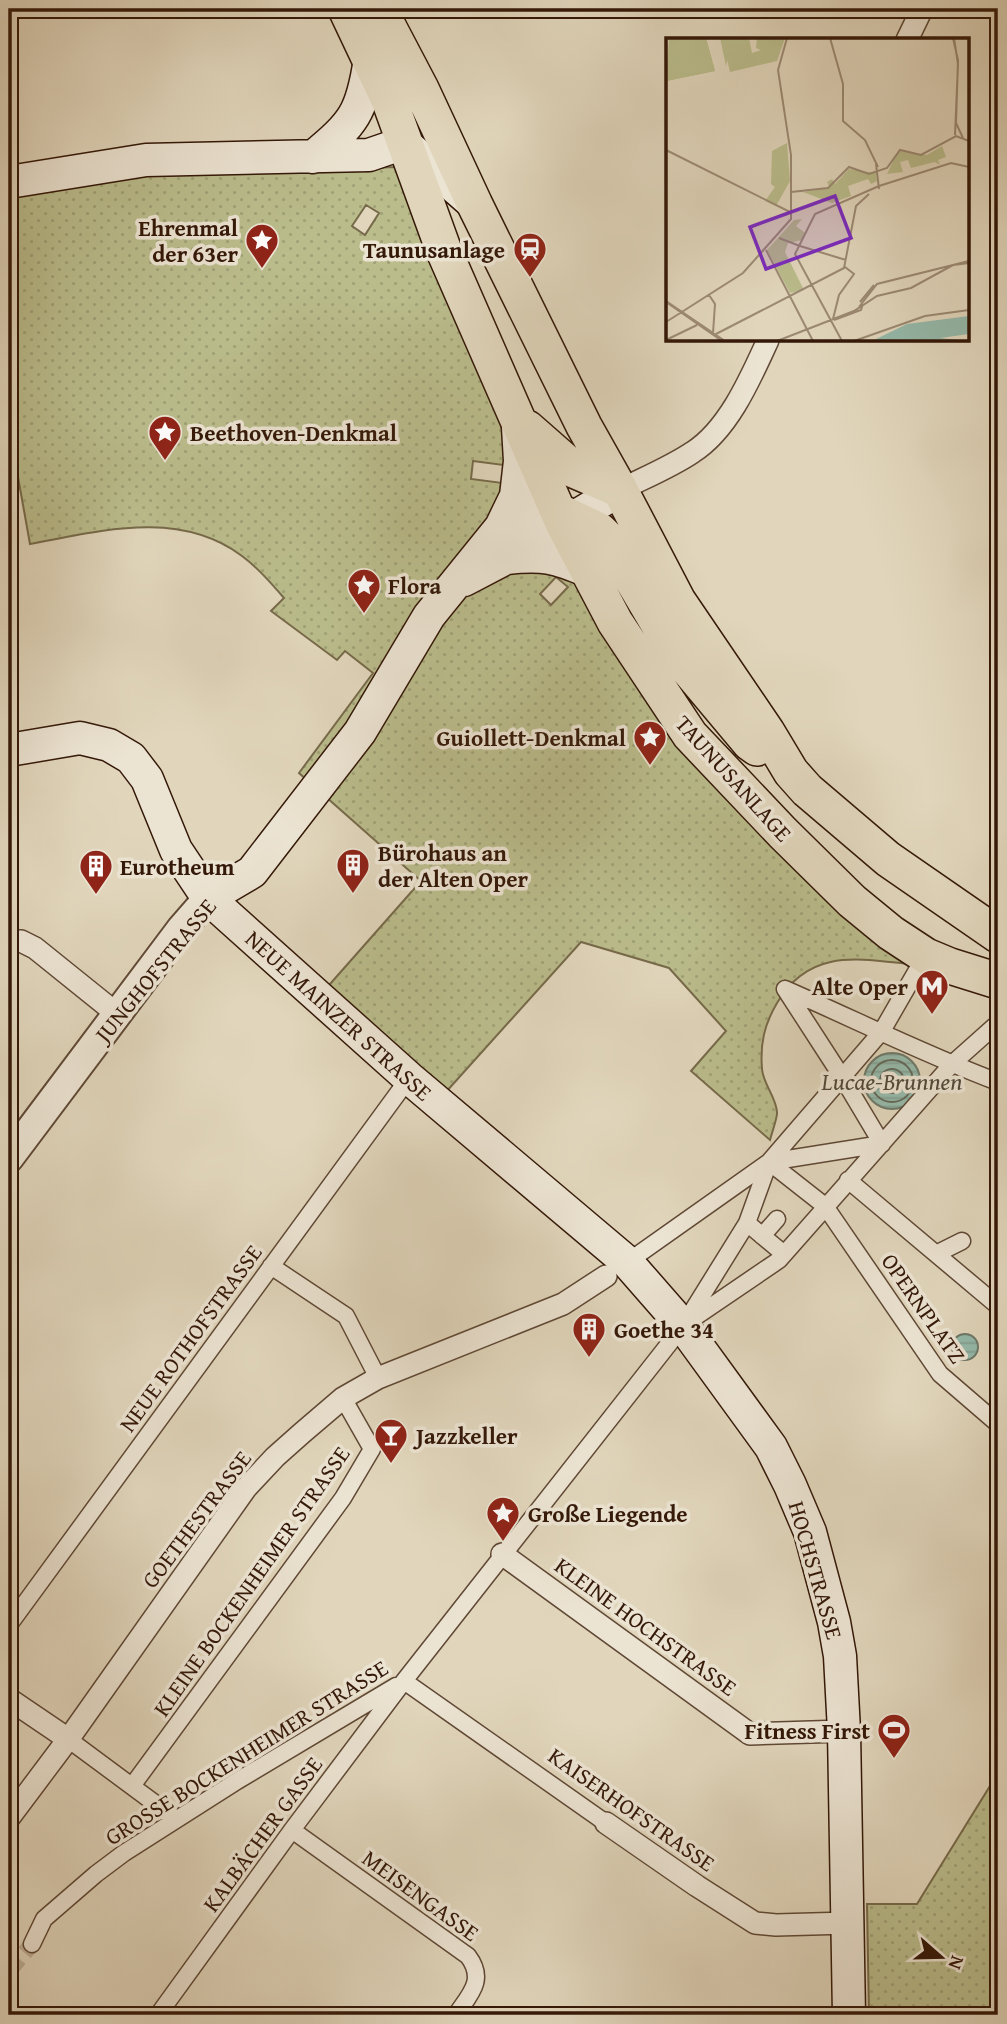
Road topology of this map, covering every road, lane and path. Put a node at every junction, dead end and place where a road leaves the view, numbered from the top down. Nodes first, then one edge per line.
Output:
1 (346, 9) edge
2 (379, 9) edge
3 (922, 9) edge
4 (908, 38) edge
5 (370, 59) junction
6 (421, 89) junction
7 (404, 143) junction
8 (313, 157) junction
9 (9, 182) edge
10 (475, 205) junction
11 (768, 341) edge
12 (517, 418) junction
13 (602, 473) junction
14 (566, 517) junction
15 (501, 527) junction
16 (506, 558) junction
17 (588, 571) junction
18 (453, 585) junction
19 (9, 750) edge
20 (791, 772) junction
21 (208, 898) junction
22 (998, 935) edge
23 (9, 941) edge
24 (920, 965) dead end
25 (992, 968) edge
26 (117, 1014) junction
27 (998, 1023) edge
28 (882, 1031) junction
29 (952, 1065) junction
30 (842, 1077) junction
31 (409, 1078) junction
32 (998, 1082) edge
33 (882, 1144) junction
34 (9, 1158) edge
35 (769, 1162) junction
36 (848, 1180) junction
37 (825, 1206) junction
38 (776, 1219) dead end
39 (747, 1223) junction
40 (762, 1236) junction
41 (962, 1241) dead end
42 (784, 1254) junction
43 (936, 1254) junction
44 (636, 1256) dead end
45 (271, 1266) junction
46 (606, 1276) dead end
47 (998, 1306) edge
48 (683, 1326) junction
49 (377, 1378) junction
50 (343, 1398) junction
51 (998, 1424) edge
52 (502, 1554) junction
53 (9, 1625) edge
54 (404, 1681) junction
55 (9, 1699) edge
56 (844, 1731) junction
57 (68, 1739) junction
58 (132, 1786) junction
59 (9, 1818) edge
60 (176, 1819) junction
61 (606, 1822) joint
62 (292, 1830) junction
63 (848, 1923) junction
64 (32, 1944) tunnel mouth
65 (158, 2015) edge
66 (456, 2015) edge
67 (849, 2015) edge

1 - 5 main road, TAUNUSANLAGE
2 - 6 main road, TAUNUSANLAGE
3 - 4 street
5 - 7 main road, TAUNUSANLAGE
5 - 8 main road
6 - 7 main road
6 - 10 main road, TAUNUSANLAGE
7 - 8 main road
7 - 10 main road
7 - 12 main road, TAUNUSANLAGE
8 - 9 main road
10 - 13 main road, TAUNUSANLAGE
11 - 13 street
12 - 13 main road, TAUNUSANLAGE
12 - 14 main road, TAUNUSANLAGE
12 - 15 main road
13 - 14 main road
13 - 20 main road, TAUNUSANLAGE
14 - 15 main road, JUNGHOFSTRASSE
14 - 16 main road, JUNGHOFSTRASSE
14 - 17 main road, TAUNUSANLAGE
14 - 20 main road
15 - 18 main road, JUNGHOFSTRASSE
16 - 17 main road
16 - 18 main road, JUNGHOFSTRASSE
17 - 25 main road, TAUNUSANLAGE
18 - 21 main road, JUNGHOFSTRASSE
19 - 21 main road, NEUE MAINZER STRASSE
20 - 22 main road, TAUNUSANLAGE
21 - 26 street, JUNGHOFSTRASSE
21 - 31 main road, NEUE MAINZER STRASSE
23 - 26 street
24 - 28 street
26 - 34 street, JUNGHOFSTRASSE
27 - 29 street
28 - 29 street
28 - 30 street
28 - 30 street
29 - 32 street
29 - 33 street
30 - 33 street
30 - 35 street
31 - 45 street, NEUE ROTHOFSTRASSE
31 - 48 main road, NEUE MAINZER STRASSE
33 - 35 street
33 - 36 street
35 - 37 street, OPERNPLATZ
35 - 39 street
35 - 44 street
36 - 37 street
36 - 43 street, OPERNPLATZ
37 - 42 street
37 - 51 street, OPERNPLATZ
38 - 40 street
39 - 40 street
39 - 48 street
40 - 42 street
41 - 43 street, OPERNPLATZ
42 - 48 street
43 - 47 street, OPERNPLATZ
45 - 49 street
45 - 53 street, NEUE ROTHOFSTRASSE
46 - 49 street, GOETHESTRASSE
48 - 52 street, GROSSE BOCKENHEIMER STRASSE
48 - 56 main road, HOCHSTRASSE
49 - 50 street, GOETHESTRASSE
50 - 57 street, GOETHESTRASSE
50 - 58 street, KLEINE BOCKENHEIMER STRASSE
52 - 54 street, GROSSE BOCKENHEIMER STRASSE
52 - 56 street, KLEINE HOCHSTRASSE
54 - 60 street, GROSSE BOCKENHEIMER STRASSE
54 - 61 street, KAISERHOFSTRASSE
54 - 62 street, KALBÄCHER GASSE
55 - 57 street
56 - 63 main road, HOCHSTRASSE
57 - 58 street
57 - 59 street, GOETHESTRASSE
58 - 60 street
60 - 64 street, GROSSE BOCKENHEIMER STRASSE
61 - 63 street, KAISERHOFSTRASSE
62 - 65 street, KALBÄCHER GASSE
62 - 66 street, MEISENGASSE
63 - 67 main road, HOCHSTRASSE

